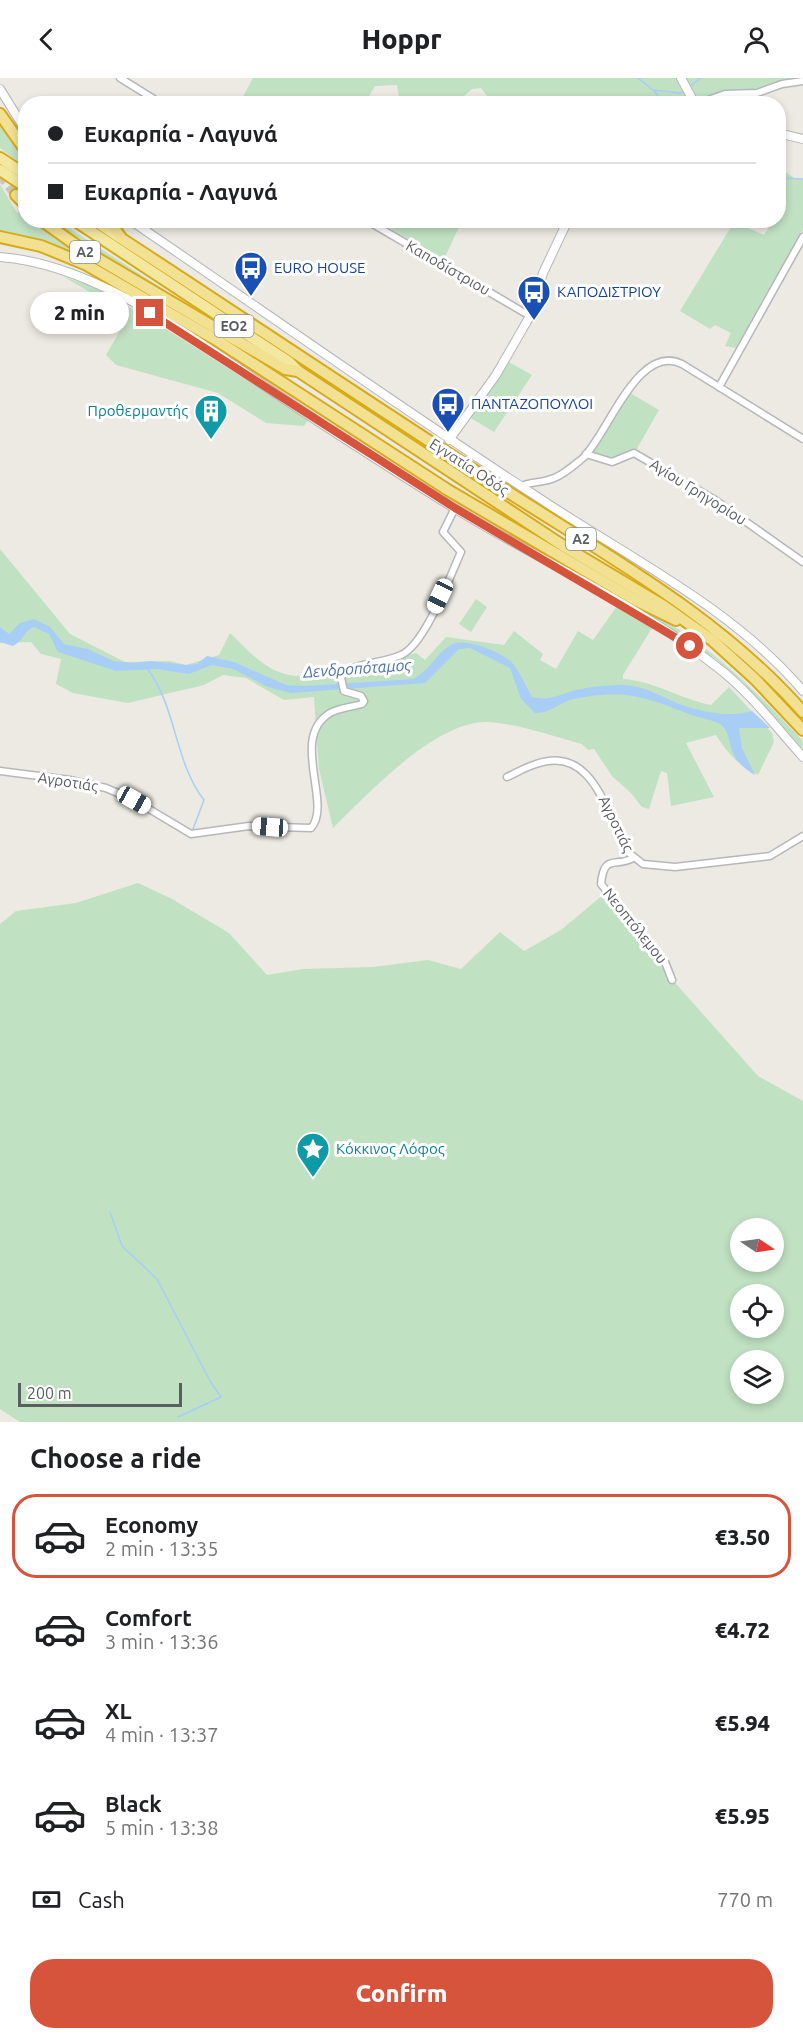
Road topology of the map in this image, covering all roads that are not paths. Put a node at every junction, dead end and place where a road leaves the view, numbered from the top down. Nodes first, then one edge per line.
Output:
1 (120, 78) edge
2 (681, 78) edge
3 (803, 81) edge
4 (0, 89) edge
5 (149, 96) edge
6 (691, 96) edge
7 (719, 96) edge
8 (0, 114) edge
9 (18, 118) edge
10 (786, 135) edge
11 (803, 139) edge
12 (18, 140) edge
13 (0, 158) edge
14 (0, 170) edge
15 (18, 170) edge
16 (18, 182) edge
17 (52, 228) edge
18 (86, 228) edge
19 (106, 228) edge
20 (114, 228) edge
21 (141, 228) edge
22 (380, 228) edge
23 (564, 228) edge
24 (0, 237) edge
25 (803, 237) edge
26 (122, 239) junction
27 (0, 257) edge
28 (530, 316) junction
29 (298, 372) junction
30 (719, 387) junction
31 (803, 439) edge
32 (449, 440) junction
33 (586, 454) junction
34 (521, 486) junction
35 (455, 508) junction
36 (803, 562) edge
37 (694, 628) junction
38 (803, 692) edge
39 (803, 712) edge
40 (803, 730) edge
41 (803, 757) edge
42 (0, 771) edge
43 (507, 777) dead end
44 (803, 836) edge
45 (633, 858) junction
46 (672, 980) dead end

1 - 5 street
2 - 6 street
3 - 7 street
4 - 9 street
8 - 12 highway
10 - 11 street
13 - 15 highway
14 - 16 highway
17 - 29 highway, Α2
18 - 29 highway, ΕΟ2
19 - 26 highway
20 - 26 highway, Α2
21 - 32 street
22 - 28 street, Καποδίστριου
23 - 28 street
24 - 37 highway
25 - 30 street
26 - 39 highway, Εγνατία Οδός / Α2
27 - 35 street
28 - 32 street
29 - 37 highway, Εγνατία Οδός / Α2
30 - 31 street
30 - 33 street
32 - 34 street
33 - 34 street
33 - 36 street, Αγίου Γρηγορίου
34 - 38 street
35 - 41 street
35 - 42 street, Αγροτιάς
37 - 40 highway, Εγνατία Οδός / Α2
43 - 45 street, Αγροτιάς
44 - 45 street, Αγροτιάς
45 - 46 street, Νεοπτόλεμου

